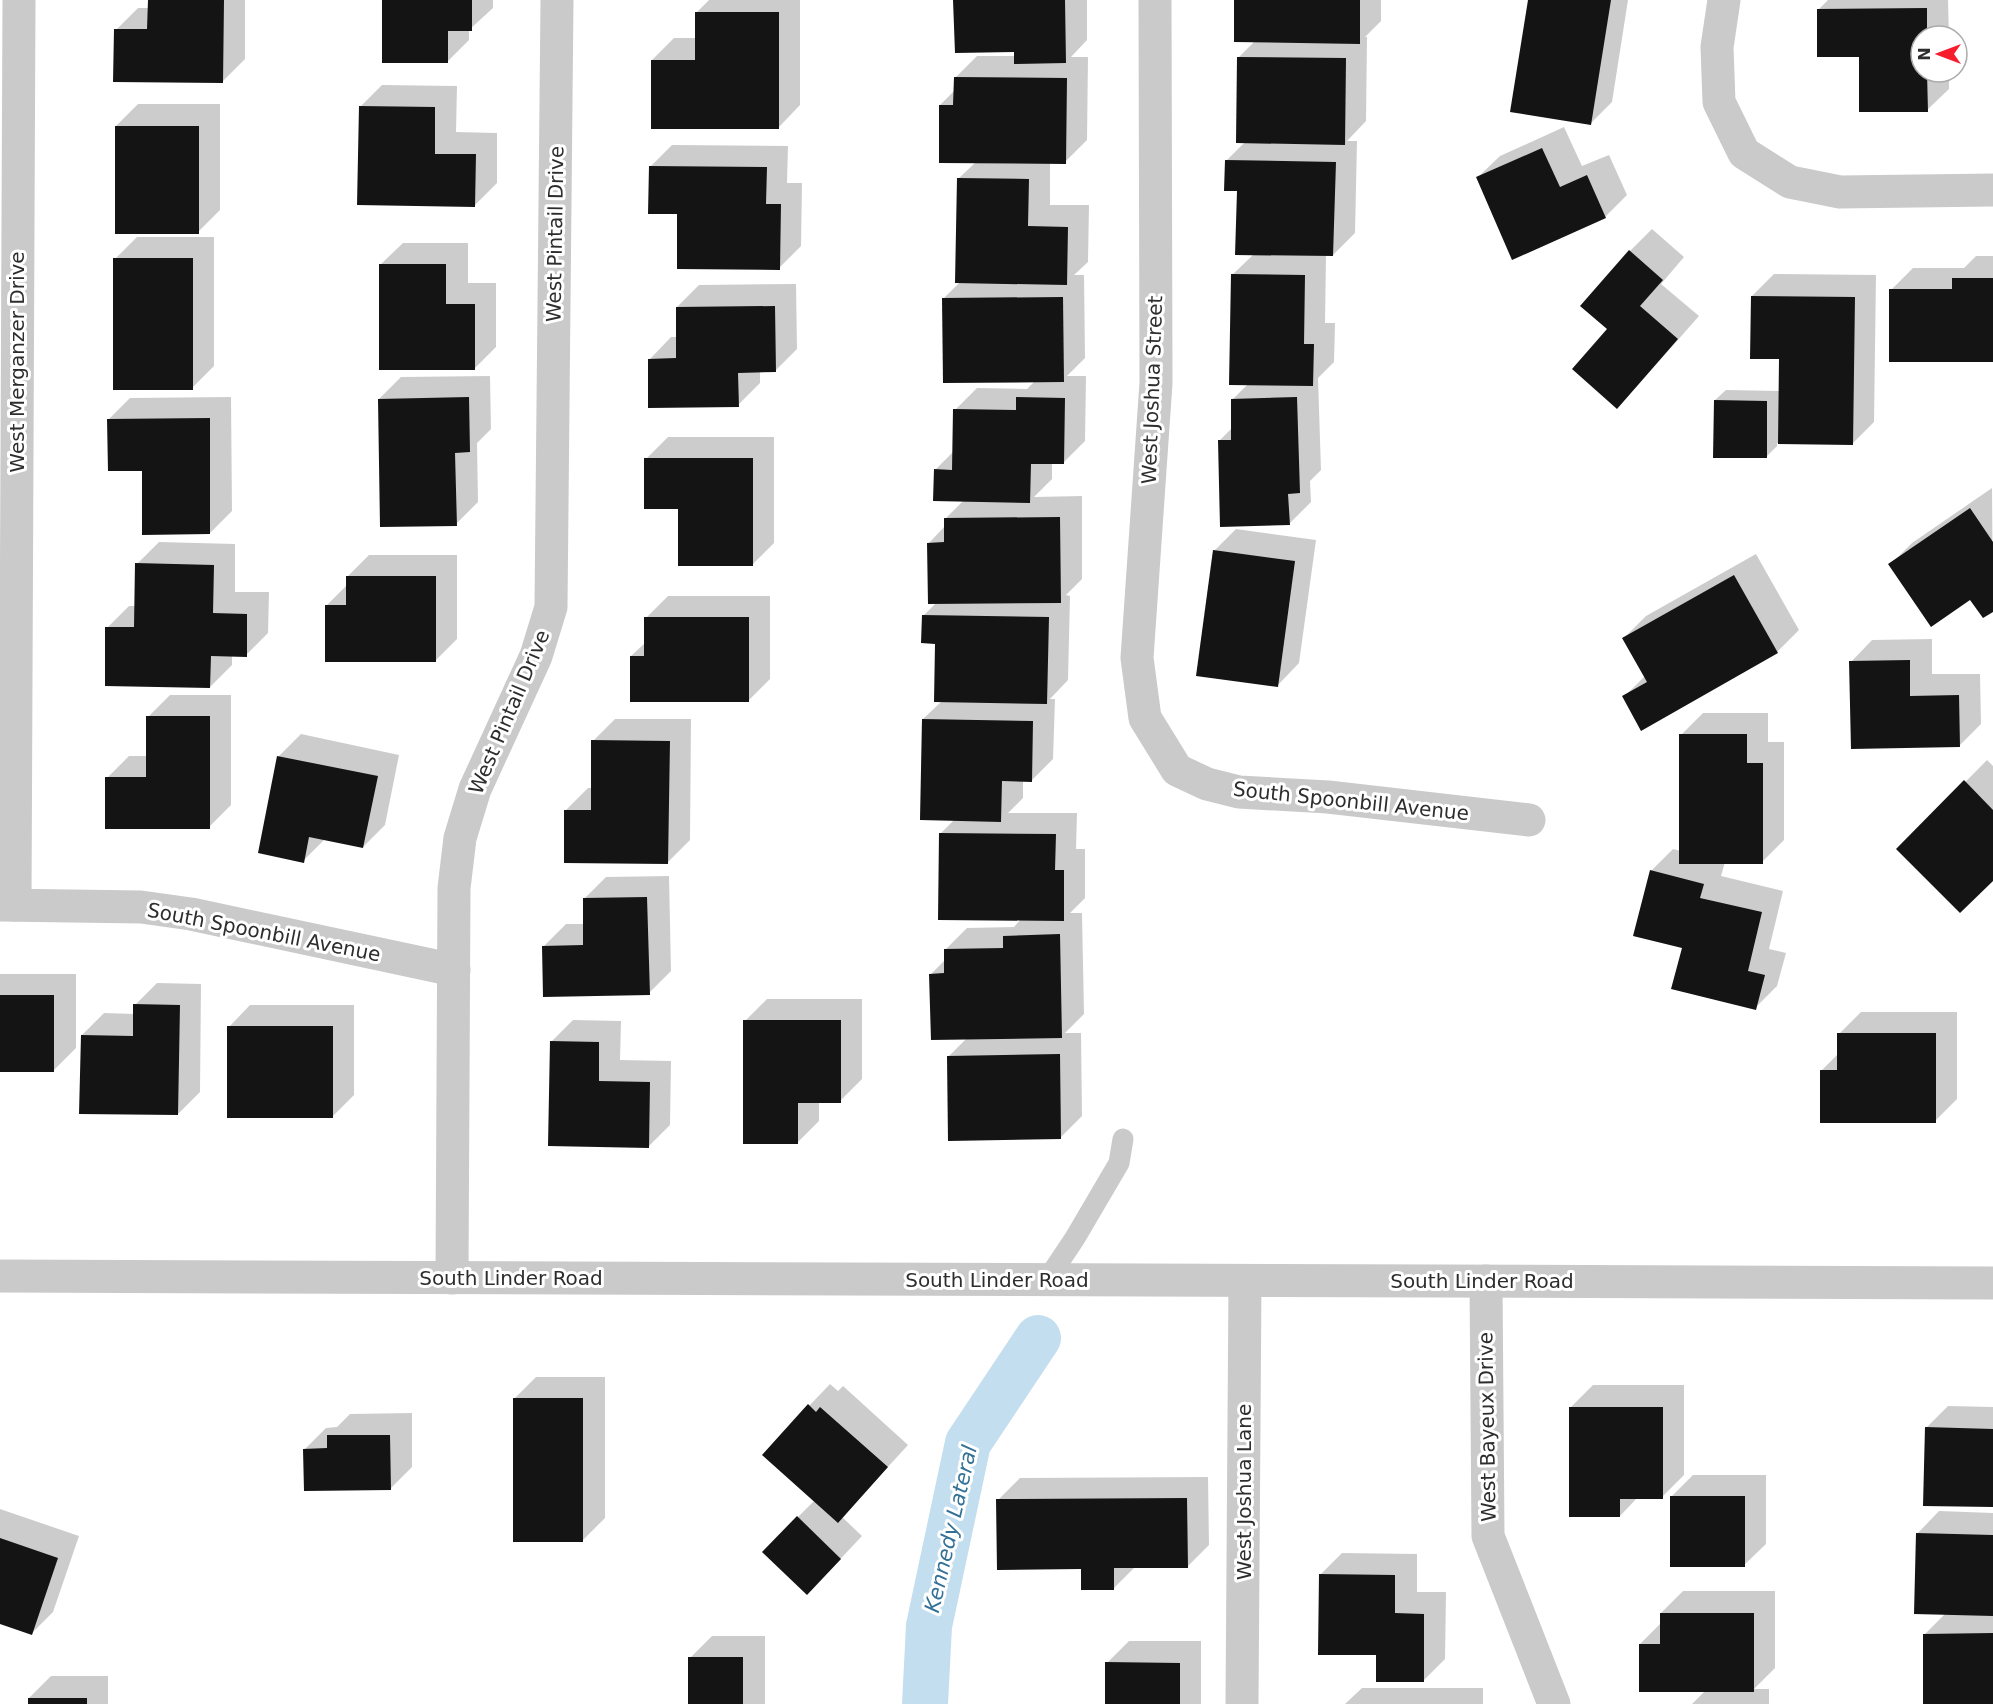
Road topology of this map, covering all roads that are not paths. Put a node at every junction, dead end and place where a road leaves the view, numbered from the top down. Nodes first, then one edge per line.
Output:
1 (19, 0) edge
2 (557, 0) edge
3 (1155, 0) edge
4 (1724, 0) edge
5 (1993, 190) edge
6 (1177, 770) joint
7 (1529, 820) dead end
8 (8, 905) edge
9 (454, 970) junction
10 (1123, 1139) dead end
11 (0, 1276) edge
12 (452, 1278) junction
13 (1047, 1280) junction
14 (1245, 1281) junction
15 (1486, 1281) junction
16 (1993, 1283) edge
17 (1242, 1704) edge
18 (1554, 1704) edge

1 - 8 street, West Merganzer Drive
2 - 9 street, West Pintail Drive
3 - 6 street, West Joshua Street
4 - 5 street
6 - 7 street, South Spoonbill Avenue
8 - 9 street, South Spoonbill Avenue
9 - 12 street, West Pintail Drive
10 - 13 lane
11 - 12 street, South Linder Road
12 - 13 street, South Linder Road
13 - 14 street, South Linder Road
14 - 15 street, South Linder Road
14 - 17 street, West Joshua Lane
15 - 16 street, South Linder Road
15 - 18 street, West Bayeux Drive

